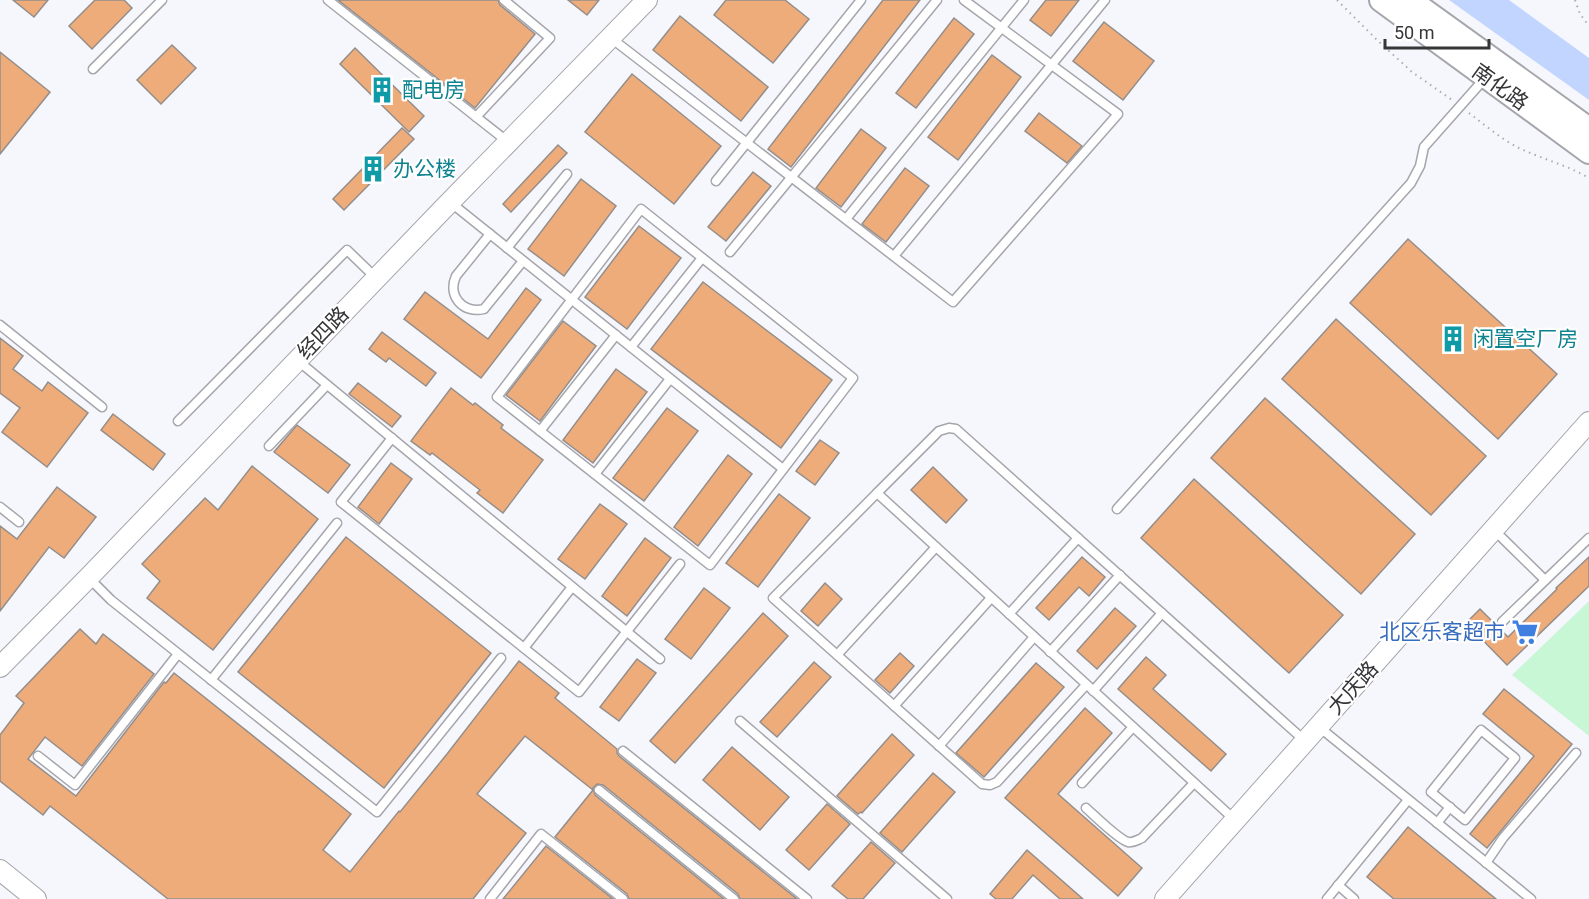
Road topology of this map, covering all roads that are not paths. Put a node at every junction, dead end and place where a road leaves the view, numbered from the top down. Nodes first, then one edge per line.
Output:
1 (162, 0) edge
2 (328, 0) edge
3 (504, 0) edge
4 (647, 0) edge
5 (861, 0) edge
6 (937, 0) edge
7 (964, 0) edge
8 (1024, 0) edge
9 (1105, 0) edge
10 (1381, 0) edge
11 (1410, 0) edge
12 (1001, 28) junction
13 (610, 37) junction
14 (1052, 65) junction
15 (93, 69) dead end
16 (1493, 70) junction
17 (476, 117) junction
18 (1589, 129) edge
19 (508, 142) junction
20 (747, 142) junction
21 (1589, 152) edge
22 (567, 174) dead end
23 (791, 177) junction
24 (716, 181) dead end
25 (450, 202) junction
26 (846, 219) junction
27 (490, 234) junction
28 (507, 248) junction
29 (730, 252) dead end
30 (894, 256) junction
31 (702, 258) junction
32 (524, 261) junction
33 (377, 278) junction
34 (572, 299) junction
35 (0, 325) edge
36 (616, 335) junction
37 (631, 347) junction
38 (297, 360) junction
39 (670, 379) junction
40 (327, 385) junction
41 (102, 407) dead end
42 (178, 421) dead end
43 (540, 431) junction
44 (1586, 431) edge
45 (392, 438) junction
46 (269, 446) dead end
47 (783, 469) junction
48 (595, 474) junction
49 (877, 493) junction
50 (0, 507) edge
51 (1118, 509) dead end
52 (19, 522) dead end
53 (337, 523) dead end
54 (1493, 530) junction
55 (1078, 538) junction
56 (1589, 538) edge
57 (936, 548) junction
58 (680, 564) dead end
59 (1120, 575) junction
60 (88, 578) junction
61 (1545, 580) junction
62 (572, 587) junction
63 (991, 598) junction
64 (1162, 613) junction
65 (1008, 614) junction
66 (1502, 622) dead end
67 (627, 632) junction
68 (1034, 638) junction
69 (524, 648) junction
70 (1050, 652) junction
71 (178, 654) junction
72 (837, 655) junction
73 (501, 658) dead end
74 (660, 659) dead end
75 (0, 667) edge
76 (211, 680) junction
77 (1090, 688) junction
78 (894, 706) junction
79 (740, 721) dead end
80 (1133, 727) junction
81 (1312, 734) junction
82 (939, 746) junction
83 (622, 751) dead end
84 (1576, 753) dead end
85 (38, 756) dead end
86 (1082, 783) dead end
87 (1194, 783) junction
88 (599, 790) dead end
89 (1408, 800) junction
90 (1450, 807) junction
91 (1086, 808) dead end
92 (1235, 820) junction
93 (1437, 823) junction
94 (1486, 863) junction
95 (0, 870) edge
96 (1338, 885) junction
97 (36, 899) edge
98 (490, 899) edge
99 (623, 899) edge
100 (734, 899) edge
101 (807, 899) edge
102 (947, 899) edge
103 (1165, 899) edge
104 (1327, 899) edge
105 (1354, 899) edge
106 (1531, 899) edge

1 - 15 lane
2 - 17 lane
3 - 17 lane
4 - 13 street, 经四路
5 - 20 lane
6 - 23 lane
7 - 12 lane
8 - 12 lane
9 - 14 lane
10 - 16 main road, 南化路
11 - 16 main road, 南化路
12 - 14 lane
12 - 26 lane
13 - 19 street, 经四路
13 - 20 lane
14 - 30 lane
14 - 30 lane
16 - 18 main road, 南化路
16 - 21 main road, 南化路
16 - 51 lane
17 - 19 lane
19 - 25 street, 经四路
20 - 23 lane
20 - 24 lane
22 - 28 lane
23 - 26 lane
23 - 29 lane
25 - 27 lane
25 - 33 street, 经四路
26 - 30 lane
27 - 28 lane
27 - 32 lane
28 - 32 lane
31 - 34 lane
31 - 37 lane
31 - 47 lane
32 - 34 lane
33 - 38 street, 经四路
33 - 42 lane
34 - 36 lane
34 - 43 lane
35 - 41 lane
36 - 37 lane
36 - 43 lane
37 - 39 lane
38 - 40 lane
38 - 60 street, 经四路
39 - 47 lane
39 - 48 lane
40 - 45 lane
40 - 46 lane
43 - 48 lane
44 - 54 street, 大庆路
45 - 62 lane
45 - 69 lane
47 - 48 lane
49 - 55 lane
49 - 57 lane
49 - 72 lane
50 - 52 lane
53 - 76 lane
54 - 61 lane
54 - 81 street, 大庆路
55 - 59 lane
55 - 65 lane
56 - 61 lane
57 - 63 lane
57 - 72 lane
58 - 67 lane
59 - 64 lane
59 - 70 lane
60 - 71 lane
60 - 75 street, 经四路
61 - 66 lane
62 - 67 lane
62 - 69 lane
63 - 65 lane
63 - 78 lane
64 - 77 lane
64 - 81 lane
65 - 68 lane
67 - 69 lane
67 - 74 lane
68 - 70 lane
68 - 82 lane
70 - 77 lane
71 - 76 lane
71 - 85 lane
72 - 78 lane
73 - 76 lane
77 - 80 lane
77 - 82 lane
78 - 82 lane
79 - 102 lane
80 - 86 lane
80 - 87 lane
81 - 89 lane
81 - 92 street, 大庆路
83 - 101 lane
84 - 94 lane
87 - 91 lane
87 - 92 lane
88 - 100 lane
89 - 93 lane
89 - 96 lane
90 - 90 lane
90 - 93 lane
92 - 103 street, 大庆路
93 - 94 lane
94 - 106 lane
95 - 97 street
96 - 104 lane
96 - 105 lane
98 - 99 lane

